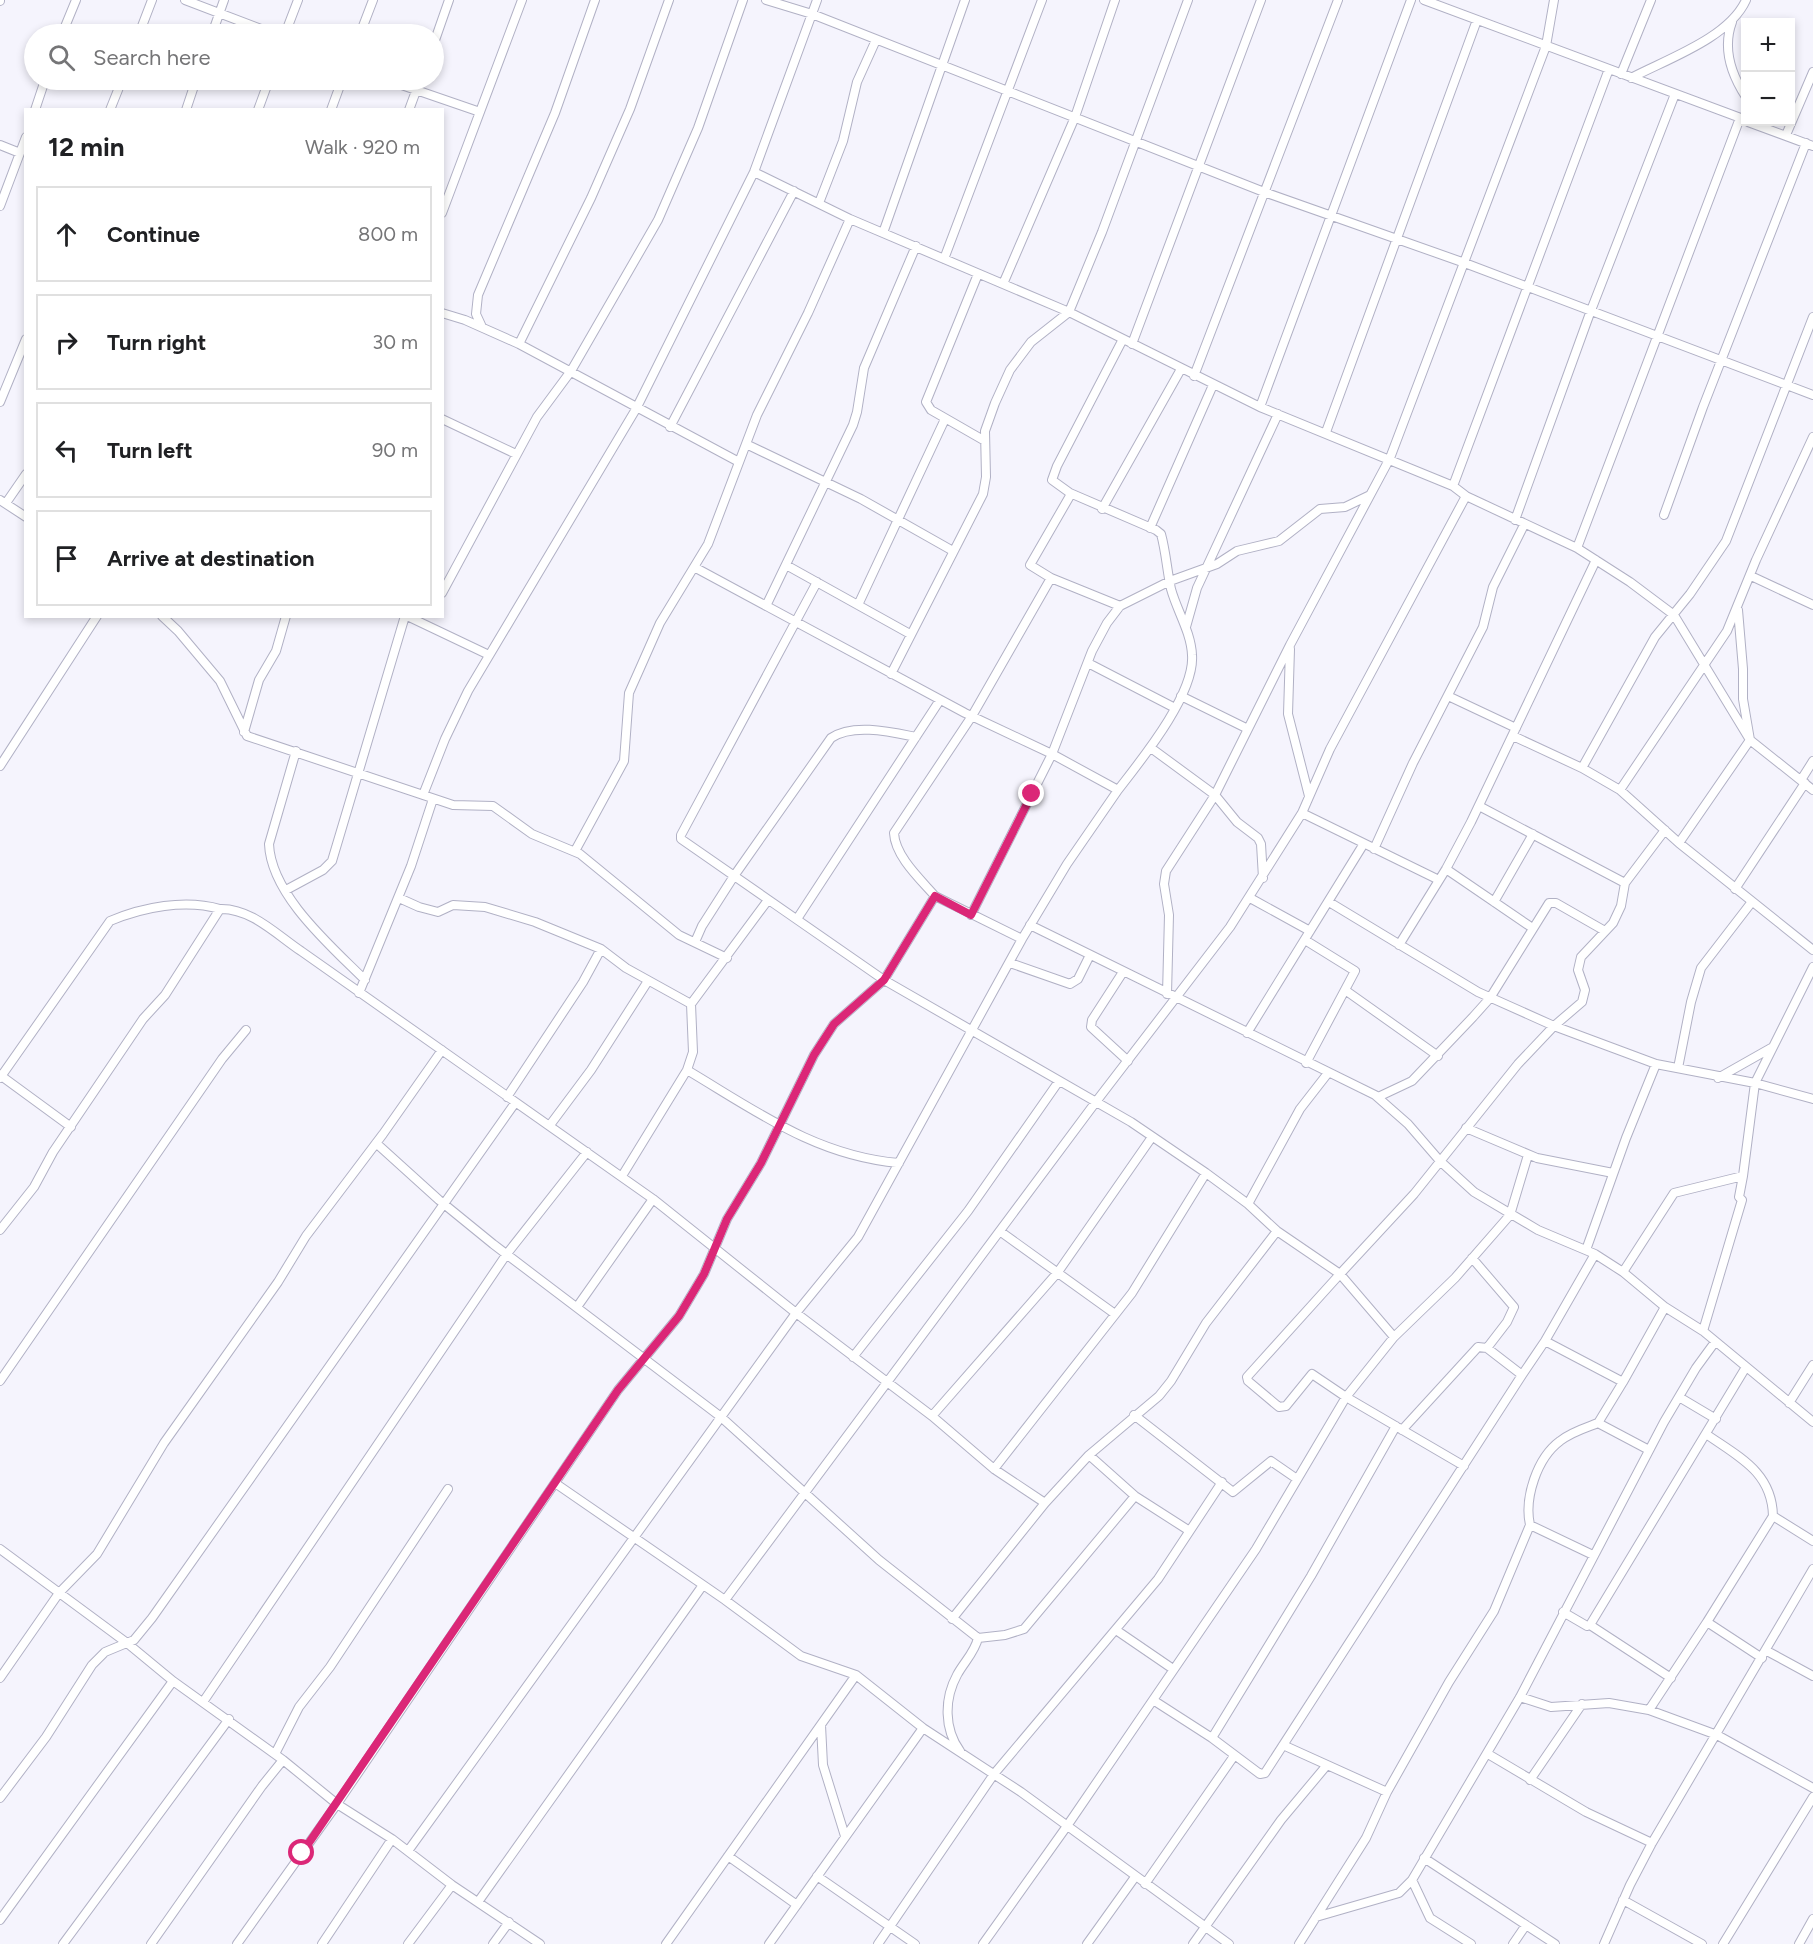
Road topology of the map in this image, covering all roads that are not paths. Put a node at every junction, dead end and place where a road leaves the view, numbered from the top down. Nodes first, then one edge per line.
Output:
1 (75, 0) edge
2 (152, 0) edge
3 (185, 0) edge
4 (224, 0) edge
5 (298, 0) edge
6 (373, 0) edge
7 (449, 0) edge
8 (522, 0) edge
9 (595, 0) edge
10 (669, 0) edge
11 (743, 0) edge
12 (766, 0) edge
13 (817, 0) edge
14 (965, 0) edge
15 (1042, 0) edge
16 (1115, 0) edge
17 (1188, 0) edge
18 (1261, 0) edge
19 (1338, 0) edge
20 (1411, 0) edge
21 (1424, 0) edge
22 (1554, 0) edge
23 (1652, 0) edge
24 (1746, 0) edge
25 (220, 13) junction
26 (812, 14) junction
27 (1736, 16) junction
28 (1477, 20) junction
29 (66, 24) edge
30 (143, 24) edge
31 (216, 24) edge
32 (248, 24) edge
33 (289, 24) edge
34 (364, 24) edge
35 (441, 24) edge
36 (876, 40) junction
37 (1546, 46) junction
38 (941, 65) junction
39 (1609, 69) junction
40 (1813, 72) edge
41 (1621, 74) junction
42 (1632, 78) junction
43 (1741, 88) edge
44 (42, 90) edge
45 (118, 90) edge
46 (193, 90) edge
47 (265, 90) edge
48 (339, 90) edge
49 (416, 91) joint
50 (1008, 91) junction
51 (1675, 94) junction
52 (36, 108) edge
53 (111, 108) edge
54 (187, 108) edge
55 (259, 108) edge
56 (333, 108) edge
57 (410, 108) edge
58 (480, 112) junction
59 (1075, 117) junction
60 (1741, 119) edge
61 (1743, 126) edge
62 (1762, 126) edge
63 (1767, 126) edge
64 (1770, 129) junction
65 (1786, 135) junction
66 (1135, 140) junction
67 (24, 142) edge
68 (1809, 144) edge
69 (0, 145) edge
70 (20, 153) junction
71 (1199, 166) junction
72 (754, 172) junction
73 (794, 191) junction
74 (1264, 192) junction
75 (819, 203) junction
76 (0, 206) edge
77 (444, 208) edge
78 (1330, 215) junction
79 (850, 219) junction
80 (883, 233) junction
81 (1395, 238) junction
82 (916, 246) junction
83 (944, 259) junction
84 (1462, 262) junction
85 (978, 274) junction
86 (1003, 284) junction
87 (1527, 287) junction
88 (1069, 312) junction
89 (1590, 313) junction
90 (444, 314) edge
91 (1813, 317) edge
92 (482, 327) junction
93 (1656, 337) junction
94 (1123, 339) junction
95 (24, 344) edge
96 (519, 344) junction
97 (1132, 344) junction
98 (1722, 362) junction
99 (1181, 369) junction
100 (571, 371) junction
101 (1194, 376) junction
102 (1214, 385) junction
103 (1788, 386) junction
104 (1813, 395) edge
105 (0, 402) edge
106 (1260, 407) junction
107 (636, 409) junction
108 (1278, 414) junction
109 (945, 419) junction
110 (444, 420) edge
111 (670, 427) junction
112 (1326, 432) junction
113 (1813, 437) edge
114 (985, 441) junction
115 (746, 444) junction
116 (516, 454) junction
117 (1390, 458) junction
118 (739, 462) junction
119 (24, 476) edge
120 (826, 483) junction
121 (1453, 486) junction
122 (1071, 494) junction
123 (1370, 495) junction
124 (1466, 496) junction
125 (3, 501) edge
126 (1102, 509) junction
127 (1664, 515) dead end
128 (24, 516) edge
129 (898, 520) junction
130 (1515, 520) junction
131 (1524, 525) junction
132 (1150, 528) junction
133 (1577, 548) junction
134 (953, 551) junction
135 (1596, 560) junction
136 (786, 565) junction
137 (1207, 566) junction
138 (694, 567) junction
139 (1751, 576) junction
140 (1051, 578) junction
141 (1170, 580) junction
142 (817, 582) junction
143 (444, 589) edge
144 (1812, 602) edge
145 (858, 605) junction
146 (766, 606) junction
147 (1120, 606) junction
148 (1738, 608) junction
149 (1674, 615) junction
150 (96, 618) edge
151 (164, 618) edge
152 (285, 618) edge
153 (405, 618) edge
154 (410, 618) edge
155 (431, 618) edge
156 (796, 622) junction
157 (428, 627) junction
158 (1186, 630) junction
159 (910, 633) junction
160 (1290, 645) junction
161 (489, 656) junction
162 (1088, 663) junction
163 (1704, 667) junction
164 (891, 674) junction
165 (1181, 696) junction
166 (1448, 696) junction
167 (940, 700) junction
168 (1175, 708) junction
169 (972, 716) junction
170 (1516, 728) junction
171 (1248, 729) junction
172 (244, 732) junction
173 (916, 736) junction
174 (1513, 736) junction
175 (1750, 741) junction
176 (1151, 748) junction
177 (296, 751) junction
178 (1052, 754) junction
179 (1813, 761) edge
180 (0, 766) edge
181 (1582, 768) junction
182 (358, 772) junction
183 (1803, 781) junction
184 (1118, 790) junction
185 (1620, 790) junction
186 (1813, 790) edge
187 (423, 795) junction
188 (1215, 795) junction
189 (1309, 796) junction
190 (434, 799) junction
191 (1479, 806) junction
192 (1302, 813) junction
193 (1665, 830) junction
194 (1533, 834) junction
195 (1679, 843) junction
196 (1363, 845) junction
197 (1374, 849) junction
198 (574, 851) junction
199 (1446, 869) junction
200 (734, 876) junction
201 (1263, 878) junction
202 (1439, 880) junction
203 (1625, 883) junction
204 (1735, 888) junction
205 (286, 890) junction
206 (935, 896) junction
207 (399, 898) junction
208 (1250, 898) junction
209 (768, 900) junction
210 (1494, 902) junction
211 (1329, 903) junction
212 (1751, 903) junction
213 (220, 909) junction
214 (971, 915) junction
215 (797, 919) junction
216 (1030, 925) junction
217 (1532, 927) junction
218 (1310, 931) junction
219 (1605, 931) junction
220 (1022, 939) junction
221 (1305, 940) junction
222 (695, 942) junction
223 (1399, 945) junction
224 (601, 949) junction
225 (1813, 950) edge
226 (1090, 955) junction
227 (727, 958) junction
228 (1010, 963) junction
229 (1813, 967) edge
230 (1122, 972) junction
231 (365, 980) junction
232 (884, 980) junction
233 (648, 981) junction
234 (1345, 990) junction
235 (359, 993) junction
236 (1167, 994) junction
237 (1490, 998) junction
238 (1177, 999) junction
239 (691, 1004) junction
240 (1554, 1026) junction
241 (971, 1028) junction
242 (246, 1030) dead end
243 (1246, 1034) junction
244 (1772, 1047) junction
245 (442, 1050) junction
246 (1438, 1056) junction
247 (1128, 1061) junction
248 (1306, 1063) junction
249 (1656, 1064) junction
250 (1678, 1068) junction
251 (687, 1070) junction
252 (1328, 1073) junction
253 (0, 1076) edge
254 (1718, 1078) junction
255 (1059, 1081) junction
256 (1755, 1083) junction
257 (507, 1097) junction
258 (1378, 1097) junction
259 (1813, 1099) edge
260 (1095, 1102) junction
261 (515, 1103) junction
262 (550, 1125) junction
263 (780, 1125) junction
264 (71, 1127) junction
265 (1466, 1128) junction
266 (1152, 1137) junction
267 (376, 1143) junction
268 (587, 1152) junction
269 (1528, 1155) junction
270 (1440, 1161) junction
271 (899, 1163) junction
272 (1206, 1173) junction
273 (1613, 1173) junction
274 (622, 1176) junction
275 (1743, 1176) junction
276 (653, 1199) junction
277 (444, 1204) junction
278 (1248, 1204) junction
279 (1510, 1215) junction
280 (0, 1230) edge
281 (1276, 1231) junction
282 (1001, 1232) junction
283 (716, 1247) junction
284 (1586, 1250) junction
285 (1595, 1254) junction
286 (506, 1255) junction
287 (1472, 1258) junction
288 (1058, 1272) junction
289 (1623, 1272) junction
290 (1340, 1274) junction
291 (577, 1307) junction
292 (1665, 1307) junction
293 (796, 1313) junction
294 (1115, 1314) junction
295 (1703, 1330) junction
296 (1394, 1337) junction
297 (1545, 1341) junction
298 (1716, 1342) junction
299 (1487, 1348) junction
300 (853, 1356) junction
301 (644, 1359) junction
302 (1813, 1365) edge
303 (1746, 1367) junction
304 (1522, 1376) junction
305 (0, 1381) edge
306 (1623, 1382) junction
307 (887, 1384) junction
308 (1346, 1397) junction
309 (1679, 1397) junction
310 (1789, 1403) junction
311 (1134, 1415) junction
312 (932, 1416) junction
313 (722, 1417) junction
314 (1716, 1419) junction
315 (1813, 1422) edge
316 (1598, 1423) junction
317 (1399, 1428) junction
318 (1706, 1434) junction
319 (1649, 1450) junction
320 (1089, 1455) junction
321 (1464, 1466) junction
322 (994, 1469) junction
323 (1297, 1479) junction
324 (1222, 1482) junction
325 (555, 1483) junction
326 (448, 1489) dead end
327 (804, 1491) junction
328 (1135, 1496) junction
329 (1045, 1503) junction
330 (1773, 1516) junction
331 (1530, 1525) junction
332 (1188, 1530) junction
333 (634, 1538) junction
334 (1813, 1541) edge
335 (1, 1552) edge
336 (1593, 1555) junction
337 (1813, 1569) edge
338 (703, 1585) junction
339 (59, 1593) junction
340 (725, 1600) junction
341 (1563, 1612) junction
342 (952, 1619) junction
343 (1707, 1622) junction
344 (1590, 1625) junction
345 (1116, 1630) junction
346 (978, 1638) junction
347 (127, 1643) junction
348 (1767, 1651) junction
349 (1762, 1659) junction
350 (1173, 1669) junction
351 (855, 1675) junction
352 (1671, 1677) junction
353 (1813, 1677) edge
354 (0, 1678) edge
355 (172, 1681) junction
356 (1520, 1696) junction
357 (1153, 1700) junction
358 (203, 1702) junction
359 (1582, 1704) junction
360 (1649, 1710) junction
361 (229, 1719) junction
362 (821, 1725) junction
363 (923, 1728) junction
364 (1717, 1735) junction
365 (1212, 1738) junction
366 (1283, 1745) junction
367 (960, 1751) junction
368 (275, 1754) junction
369 (1488, 1754) junction
370 (1234, 1756) junction
371 (283, 1760) junction
372 (1328, 1766) junction
373 (994, 1774) junction
374 (1530, 1780) junction
375 (1813, 1788) edge
376 (1387, 1792) junction
377 (1813, 1797) edge
378 (0, 1798) edge
379 (337, 1804) junction
380 (1067, 1827) junction
381 (845, 1836) junction
382 (392, 1839) junction
383 (1652, 1843) junction
384 (408, 1851) junction
385 (728, 1856) junction
386 (1424, 1858) junction
387 (817, 1876) junction
388 (1135, 1877) junction
389 (1412, 1880) junction
390 (1145, 1884) junction
391 (452, 1885) junction
392 (1623, 1900) junction
393 (478, 1902) junction
394 (797, 1905) junction
395 (1316, 1917) junction
396 (1813, 1919) edge
397 (0, 1920) edge
398 (509, 1922) junction
399 (1526, 1925) junction
400 (1204, 1926) junction
401 (890, 1927) junction
402 (63, 1944) edge
403 (151, 1944) edge
404 (237, 1944) edge
405 (322, 1944) edge
406 (408, 1944) edge
407 (493, 1944) edge
408 (540, 1944) edge
409 (666, 1944) edge
410 (769, 1944) edge
411 (878, 1944) edge
412 (915, 1944) edge
413 (983, 1944) edge
414 (1087, 1944) edge
415 (1193, 1944) edge
416 (1229, 1944) edge
417 (1299, 1944) edge
418 (1471, 1944) edge
419 (1513, 1944) edge
420 (1555, 1944) edge
421 (1604, 1944) edge
422 (1701, 1944) edge
423 (1723, 1944) edge
424 (1799, 1944) edge

1 - 29 street
2 - 30 street
3 - 25 street
4 - 25 street
5 - 33 street
6 - 34 street
7 - 35 street
8 - 58 street
9 - 92 street
10 - 96 street
11 - 100 street
12 - 26 street
13 - 26 street
14 - 38 street
15 - 50 street
16 - 59 street
17 - 66 street
18 - 71 street
19 - 74 street
20 - 78 street
21 - 28 street
22 - 37 street
23 - 41 street
24 - 27 street
25 - 31 street
25 - 32 street
26 - 36 street
26 - 72 street
27 - 42 street
27 - 43 street
28 - 37 street
28 - 81 street
36 - 38 street
36 - 75 street
37 - 39 street
37 - 84 street
38 - 50 street
38 - 80 street
39 - 41 street
39 - 87 street
40 - 65 street
41 - 42 street
42 - 51 street
44 - 52 street
45 - 53 street
46 - 54 street
47 - 55 street
48 - 56 street
49 - 57 street
49 - 58 street
50 - 59 street
50 - 83 street
51 - 60 street
51 - 89 street
58 - 77 street
59 - 66 street
59 - 86 street
61 - 93 street
62 - 64 street
63 - 64 street
64 - 65 street
65 - 68 street
66 - 71 street
66 - 88 street
67 - 70 street
68 - 98 street
69 - 70 street
70 - 76 street
71 - 74 street
71 - 97 street
72 - 73 street
72 - 107 street
73 - 75 street
73 - 111 street
74 - 78 street
74 - 101 street
75 - 79 street
78 - 81 street
78 - 106 street
79 - 80 street
79 - 115 street
80 - 82 street
81 - 84 street
81 - 112 street
82 - 83 street
82 - 120 street
83 - 85 street
84 - 87 street
84 - 117 street
85 - 86 street
85 - 109 street
86 - 88 street
87 - 89 street
87 - 121 street
88 - 94 street
88 - 114 street
89 - 93 street
89 - 130 street
90 - 92 street
91 - 103 street
92 - 96 street
93 - 98 street
93 - 133 street
94 - 97 street
94 - 122 street
95 - 105 street
96 - 100 street
97 - 99 street
98 - 103 street
98 - 127 street
99 - 101 street
99 - 126 street
100 - 107 street
100 - 116 street
101 - 102 street
102 - 106 street
102 - 132 street
103 - 104 street
103 - 149 street
106 - 108 street
107 - 111 street
107 - 161 street
108 - 112 street
108 - 137 street
109 - 114 street
109 - 129 street
110 - 116 street
111 - 118 street
112 - 117 street
113 - 139 street
114 - 134 street
115 - 118 street
115 - 120 street
116 - 143 street
117 - 121 street
117 - 123 street
118 - 138 street
119 - 125 street
120 - 129 street
120 - 136 street
121 - 124 street
122 - 126 street
122 - 140 street
123 - 137 street
123 - 160 street
124 - 130 street
124 - 189 street
125 - 128 street
126 - 132 street
129 - 134 street
129 - 145 street
130 - 131 street
131 - 133 street
131 - 166 street
132 - 141 street
133 - 135 street
134 - 159 street
135 - 149 street
135 - 170 street
136 - 142 street
136 - 146 street
137 - 141 street
137 - 158 street
138 - 146 street
138 - 198 street
139 - 144 street
139 - 148 street
140 - 147 street
140 - 169 street
141 - 147 street
141 - 158 street
142 - 145 street
142 - 156 street
145 - 159 street
146 - 156 street
147 - 162 street
148 - 163 street
148 - 175 street
149 - 163 street
149 - 181 street
150 - 180 street
151 - 172 street
152 - 172 street
153 - 182 street
154 - 157 street
155 - 157 street
156 - 164 street
156 - 200 street
157 - 161 street
158 - 165 street
159 - 164 street
160 - 171 street
160 - 189 street
161 - 187 street
162 - 168 street
162 - 178 street
163 - 175 street
163 - 185 street
164 - 167 street
165 - 168 street
165 - 171 street
166 - 170 street
166 - 197 street
167 - 169 street
167 - 173 street
168 - 176 street
169 - 178 street
169 - 206 street
170 - 174 street
171 - 188 street
172 - 177 street
173 - 200 street
173 - 215 street
174 - 181 street
174 - 191 street
175 - 183 street
175 - 195 street
176 - 184 street
176 - 188 street
177 - 182 street
177 - 205 street
178 - 184 street
178 - 214 street
179 - 183 street
181 - 185 street
182 - 187 street
182 - 205 street
183 - 186 street
183 - 204 street
184 - 216 street
185 - 193 street
187 - 190 street
188 - 201 street
188 - 236 street
189 - 192 street
190 - 198 street
190 - 207 street
191 - 194 street
191 - 199 street
192 - 196 street
192 - 201 street
193 - 195 street
193 - 203 street
194 - 203 street
194 - 210 street
195 - 204 street
196 - 197 street
196 - 211 street
197 - 202 street
198 - 222 street
199 - 202 street
199 - 210 street
200 - 209 street
200 - 222 street
201 - 208 street
202 - 223 street
203 - 219 street
204 - 212 street
205 - 231 street
206 - 214 street
206 - 232 street
207 - 224 street
207 - 231 street
208 - 218 street
208 - 238 street
209 - 215 street
209 - 227 street
210 - 217 street
211 - 218 street
211 - 223 street
212 - 225 street
212 - 250 street
213 - 235 street
213 - 253 street
213 - 264 street
214 - 220 street
215 - 232 street
216 - 220 street
216 - 226 street
217 - 219 street
217 - 237 street
218 - 221 street
219 - 240 street
220 - 228 street
221 - 234 street
221 - 243 street
222 - 227 street
223 - 237 street
224 - 233 street
224 - 257 street
226 - 228 street
226 - 230 street
227 - 239 street
228 - 241 street
229 - 244 street
230 - 236 street
230 - 247 street
231 - 235 street
232 - 241 street
232 - 263 street
233 - 239 street
233 - 262 street
234 - 246 street
234 - 248 street
235 - 245 street
236 - 238 street
237 - 240 street
237 - 246 street
238 - 243 street
238 - 247 street
239 - 251 street
240 - 249 street
240 - 265 street
241 - 255 street
241 - 271 street
242 - 305 street
243 - 248 street
244 - 254 street
244 - 256 street
245 - 257 street
245 - 267 street
246 - 258 street
247 - 260 street
248 - 252 street
249 - 250 street
249 - 273 street
250 - 254 street
251 - 263 street
251 - 274 street
252 - 258 street
252 - 278 street
253 - 264 street
254 - 256 street
255 - 260 street
255 - 300 street
256 - 259 street
256 - 275 street
257 - 261 street
258 - 270 street
260 - 266 street
260 - 282 street
261 - 262 street
261 - 277 street
262 - 268 street
263 - 271 street
263 - 283 street
264 - 280 street
265 - 269 street
265 - 270 street
266 - 272 street
266 - 288 street
267 - 277 street
267 - 339 street
268 - 274 street
268 - 286 street
269 - 273 street
269 - 279 street
270 - 279 street
270 - 290 street
271 - 293 street
272 - 278 street
272 - 294 street
273 - 284 street
274 - 276 street
275 - 289 street
275 - 295 street
276 - 283 street
276 - 291 street
277 - 286 street
277 - 347 street
278 - 281 street
279 - 284 street
279 - 287 street
281 - 290 street
281 - 311 street
282 - 288 street
282 - 307 street
283 - 293 street
283 - 301 street
284 - 285 street
285 - 289 street
285 - 297 street
286 - 291 street
286 - 358 street
287 - 296 street
287 - 299 street
288 - 294 street
288 - 312 street
289 - 292 street
290 - 296 street
290 - 308 street
291 - 301 street
292 - 295 street
292 - 306 street
293 - 300 street
293 - 313 street
294 - 322 street
295 - 298 street
296 - 308 street
297 - 304 street
297 - 306 street
298 - 303 street
298 - 309 street
299 - 304 street
299 - 317 street
300 - 307 street
301 - 313 street
301 - 325 street
302 - 310 street
303 - 310 street
303 - 314 street
304 - 321 street
306 - 316 street
307 - 312 street
307 - 327 street
308 - 317 street
308 - 323 street
309 - 314 street
309 - 319 street
310 - 315 street
311 - 320 street
311 - 324 street
312 - 322 street
313 - 327 street
313 - 333 street
314 - 318 street
316 - 319 street
316 - 331 street
317 - 321 street
317 - 365 street
318 - 330 street
318 - 344 street
319 - 336 street
320 - 328 street
320 - 329 street
321 - 366 street
322 - 329 street
323 - 324 street
323 - 350 street
324 - 332 street
325 - 333 street
325 - 379 street
326 - 368 street
327 - 340 street
327 - 342 street
328 - 332 street
328 - 346 street
329 - 342 street
330 - 334 street
330 - 343 street
331 - 336 street
331 - 376 street
332 - 345 street
333 - 338 street
333 - 384 street
335 - 339 street
336 - 341 street
337 - 348 street
338 - 340 street
338 - 393 street
339 - 347 street
339 - 354 street
340 - 351 street
341 - 344 street
341 - 356 street
342 - 346 street
343 - 349 street
343 - 352 street
344 - 352 street
345 - 350 street
345 - 373 street
346 - 367 street
347 - 355 street
347 - 378 street
348 - 349 street
348 - 353 street
349 - 364 street
350 - 357 street
351 - 362 street
351 - 363 street
352 - 360 street
355 - 358 street
355 - 397 street
356 - 359 street
356 - 369 street
357 - 365 street
357 - 380 street
358 - 361 street
359 - 360 street
359 - 374 street
360 - 364 street
361 - 368 street
361 - 402 street
362 - 381 street
362 - 385 street
363 - 367 street
363 - 381 street
364 - 375 street
364 - 383 street
365 - 370 street
366 - 370 street
366 - 372 street
367 - 373 street
368 - 371 street
369 - 374 street
369 - 386 street
370 - 390 street
371 - 379 street
371 - 403 street
372 - 376 street
372 - 400 street
373 - 380 street
373 - 401 street
374 - 383 street
376 - 395 street
377 - 423 street
379 - 382 street
379 - 404 street
380 - 388 street
380 - 413 street
381 - 387 street
382 - 384 street
382 - 405 street
383 - 392 street
384 - 391 street
385 - 394 street
385 - 409 street
386 - 389 street
386 - 399 street
387 - 394 street
387 - 401 street
388 - 390 street
388 - 414 street
389 - 395 street
389 - 418 street
390 - 400 street
391 - 393 street
391 - 406 street
392 - 421 street
392 - 422 street
393 - 398 street
394 - 410 street
395 - 417 street
396 - 424 street
398 - 407 street
398 - 408 street
399 - 419 street
399 - 420 street
400 - 415 street
400 - 416 street
401 - 411 street
401 - 412 street

